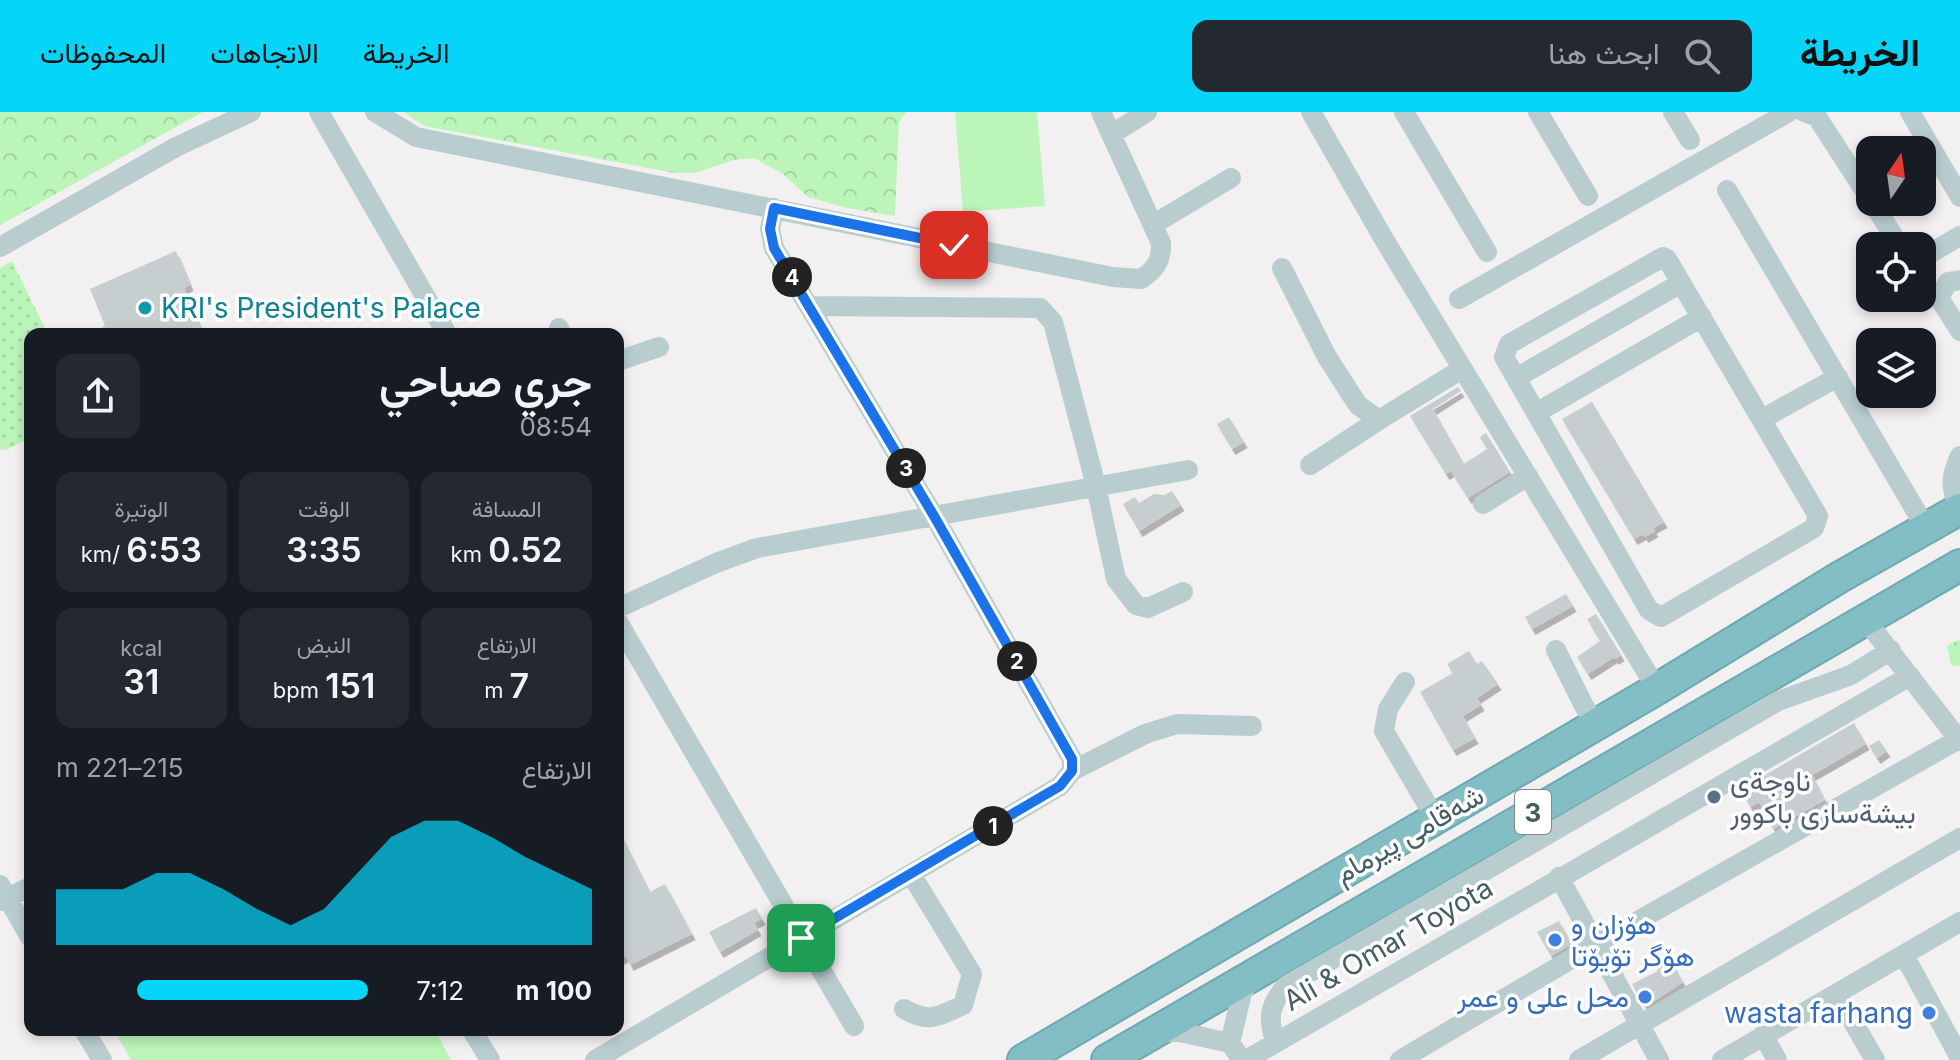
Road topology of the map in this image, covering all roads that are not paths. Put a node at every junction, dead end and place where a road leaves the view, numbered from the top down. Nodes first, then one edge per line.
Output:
1 (231, 112) edge
2 (251, 112) edge
3 (319, 112) edge
4 (375, 112) edge
5 (1101, 112) edge
6 (1147, 112) edge
7 (1311, 112) edge
8 (1404, 112) edge
9 (1538, 112) edge
10 (1673, 112) edge
11 (1789, 112) edge
12 (1804, 112) edge
13 (1910, 112) edge
14 (1112, 134) junction
15 (193, 139) junction
16 (1690, 140) dead end
17 (1231, 178) dead end
18 (1856, 178) edge
19 (1727, 190) dead end
20 (1588, 196) dead end
21 (1960, 197) edge
22 (774, 208) junction
23 (1154, 224) junction
24 (1960, 236) edge
25 (0, 247) edge
26 (1936, 250) edge
27 (1487, 252) dead end
28 (1282, 268) dead end
29 (1960, 280) edge
30 (1681, 283) junction
31 (1459, 299) dead end
32 (810, 306) junction
33 (1702, 317) junction
34 (444, 328) edge
35 (1960, 331) edge
36 (659, 347) dead end
37 (624, 359) edge
38 (1462, 369) junction
39 (1838, 377) junction
40 (1516, 378) junction
41 (1536, 413) junction
42 (1762, 419) junction
43 (1379, 420) junction
44 (1960, 456) edge
45 (1310, 465) dead end
46 (1188, 470) dead end
47 (1528, 476) junction
48 (1096, 486) junction
49 (1483, 504) dead end
50 (1960, 509) edge
51 (934, 516) junction
52 (1926, 528) junction
53 (1960, 565) edge
54 (1183, 592) dead end
55 (624, 605) edge
56 (1865, 619) junction
57 (624, 632) edge
58 (1556, 650) dead end
59 (1891, 650) junction
60 (1910, 676) junction
61 (1405, 682) dead end
62 (1657, 689) junction
63 (1252, 726) dead end
64 (1591, 728) junction
65 (1959, 740) edge
66 (1612, 765) junction
67 (1072, 771) junction
68 (1435, 818) junction
69 (1960, 838) edge
70 (911, 874) junction
71 (1559, 877) junction
72 (24, 889) edge
73 (2, 895) edge
74 (1960, 922) edge
75 (24, 928) edge
76 (801, 938) junction
77 (1597, 944) junction
78 (1904, 955) junction
79 (1271, 975) junction
80 (1837, 994) junction
81 (904, 1009) dead end
82 (1640, 1025) junction
83 (854, 1026) dead end
84 (1157, 1032) junction
85 (1763, 1035) junction
86 (88, 1036) edge
87 (476, 1036) edge
88 (1276, 1043) junction
89 (1239, 1054) edge
90 (1960, 1058) edge
91 (102, 1060) edge
92 (490, 1060) edge
93 (595, 1060) edge
94 (1023, 1060) edge
95 (1107, 1060) edge
96 (1400, 1060) edge
97 (1579, 1060) edge
98 (1659, 1060) edge
99 (1722, 1060) edge
100 (1777, 1060) edge
101 (1875, 1060) edge

1 - 15 street
2 - 15 street
3 - 34 street
4 - 22 street
5 - 14 street
6 - 14 street
7 - 38 street
8 - 27 street
9 - 20 street
10 - 16 street
11 - 31 street
12 - 18 street
13 - 21 street
14 - 23 street
15 - 25 street
17 - 23 street
19 - 39 street
22 - 23 street
22 - 32 street
24 - 26 street
28 - 43 street
29 - 35 street
30 - 33 street
30 - 40 street
30 - 40 street
32 - 48 street
32 - 51 street
33 - 41 street
33 - 42 street
36 - 37 street
38 - 43 street
38 - 47 street
39 - 42 street
39 - 52 street
40 - 41 street
41 - 42 street
43 - 45 street
44 - 50 street
46 - 48 street
47 - 49 street
47 - 62 street
48 - 51 street
48 - 54 street
50 - 52 highway, شەقامی پیرمام / 3
51 - 55 street
51 - 67 street
52 - 62 highway, شەقامی پیرمام / 3
53 - 56 highway, شەقامی پیرمام / 3
56 - 59 street
56 - 66 highway, شەقامی پیرمام / 3
57 - 76 street
58 - 64 street
59 - 60 street
59 - 79 street
60 - 65 street
60 - 71 street, Ali & Omar Toyota
61 - 68 street
62 - 64 highway, شەقامی پیرمام / 3
63 - 67 street
64 - 66 highway
64 - 68 highway, شەقامی پیرمام / 3
65 - 77 street
66 - 79 highway, شەقامی پیرمام / 3
67 - 70 street
68 - 94 highway, شەقامی پیرمام / 3
69 - 82 street
70 - 76 street
70 - 81 street
71 - 77 street
71 - 88 street, Ali & Omar Toyota
72 - 73 street
73 - 75 street
74 - 78 street
76 - 83 street
76 - 93 street
77 - 82 street
77 - 96 street
78 - 80 street
78 - 90 street
79 - 84 highway, شەقامی پیرمام / 3
79 - 88 street
79 - 89 street
80 - 85 street
80 - 101 street
82 - 97 street
82 - 98 street
84 - 89 street
84 - 95 highway, شەقامی پیرمام / 3
85 - 99 street
85 - 100 street
86 - 91 street
87 - 92 street
88 - 89 street, Ali & Omar Toyota

